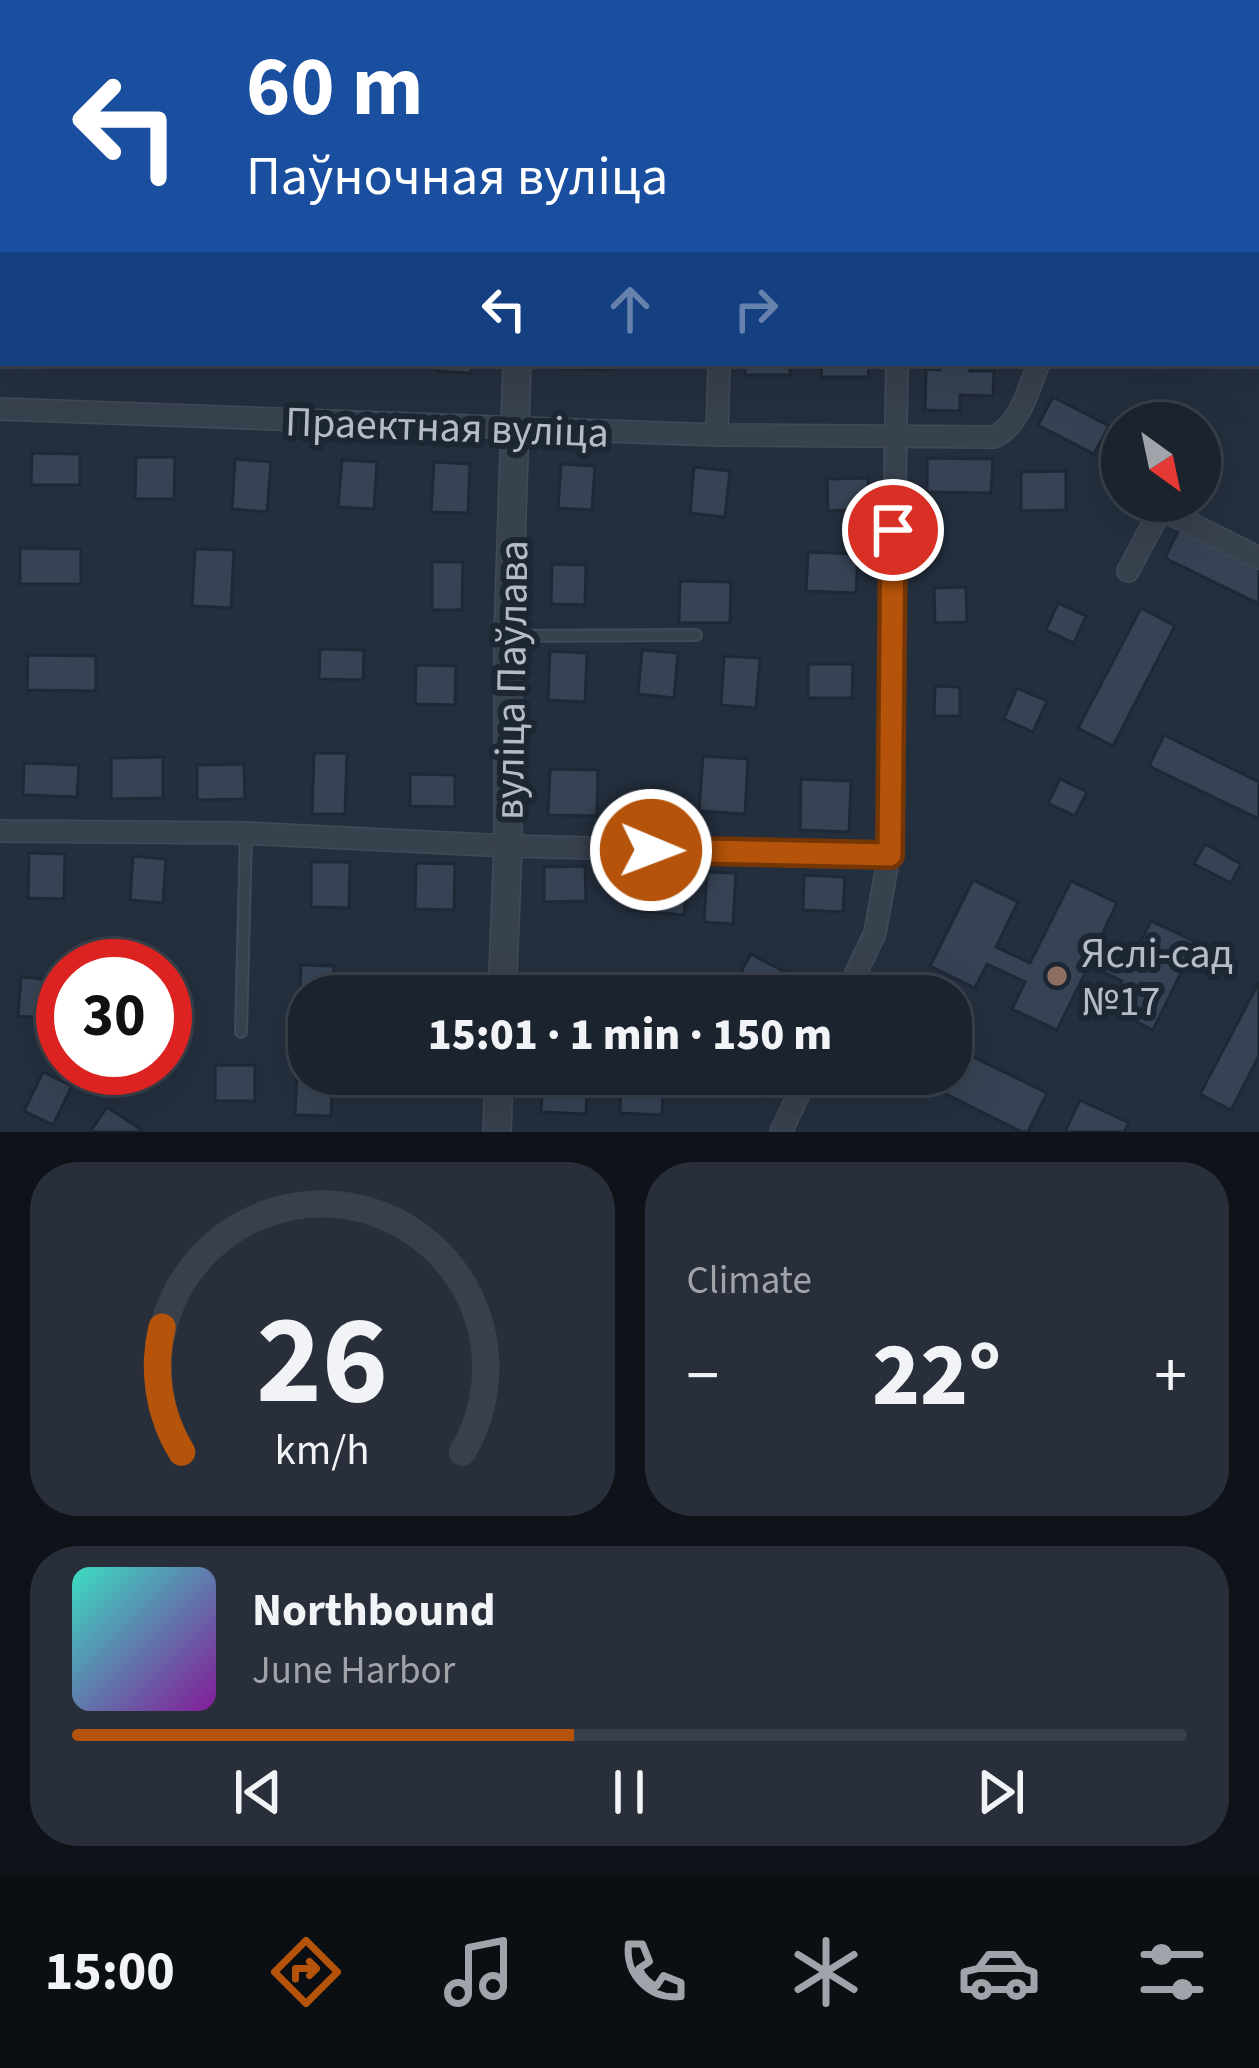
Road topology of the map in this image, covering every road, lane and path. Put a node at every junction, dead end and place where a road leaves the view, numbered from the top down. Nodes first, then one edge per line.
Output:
1 (517, 366) edge
2 (719, 366) edge
3 (897, 366) edge
4 (1039, 366) edge
5 (0, 410) edge
6 (515, 428) junction
7 (717, 435) junction
8 (895, 437) junction
9 (1259, 558) edge
10 (1128, 572) dead end
11 (696, 635) dead end
12 (508, 636) junction
13 (0, 831) edge
14 (246, 833) junction
15 (508, 846) junction
16 (890, 855) junction
17 (503, 975) edge
18 (855, 975) edge
19 (241, 1033) dead end
20 (498, 1095) edge
21 (798, 1095) edge
22 (496, 1132) edge
23 (781, 1132) edge

1 - 6 street, вуліца Паўлава
2 - 7 street
3 - 8 street
4 - 8 street, Праектная вуліца
5 - 6 street, Праектная вуліца
6 - 7 street, Праектная вуліца
6 - 12 street, вуліца Паўлава
7 - 8 street, Праектная вуліца
8 - 16 street
9 - 10 street
11 - 12 lane
12 - 15 street, вуліца Паўлава
13 - 14 street
14 - 15 street
14 - 19 lane
15 - 16 street
15 - 17 street, вуліца Паўлава
16 - 18 street
20 - 22 street
21 - 23 street

